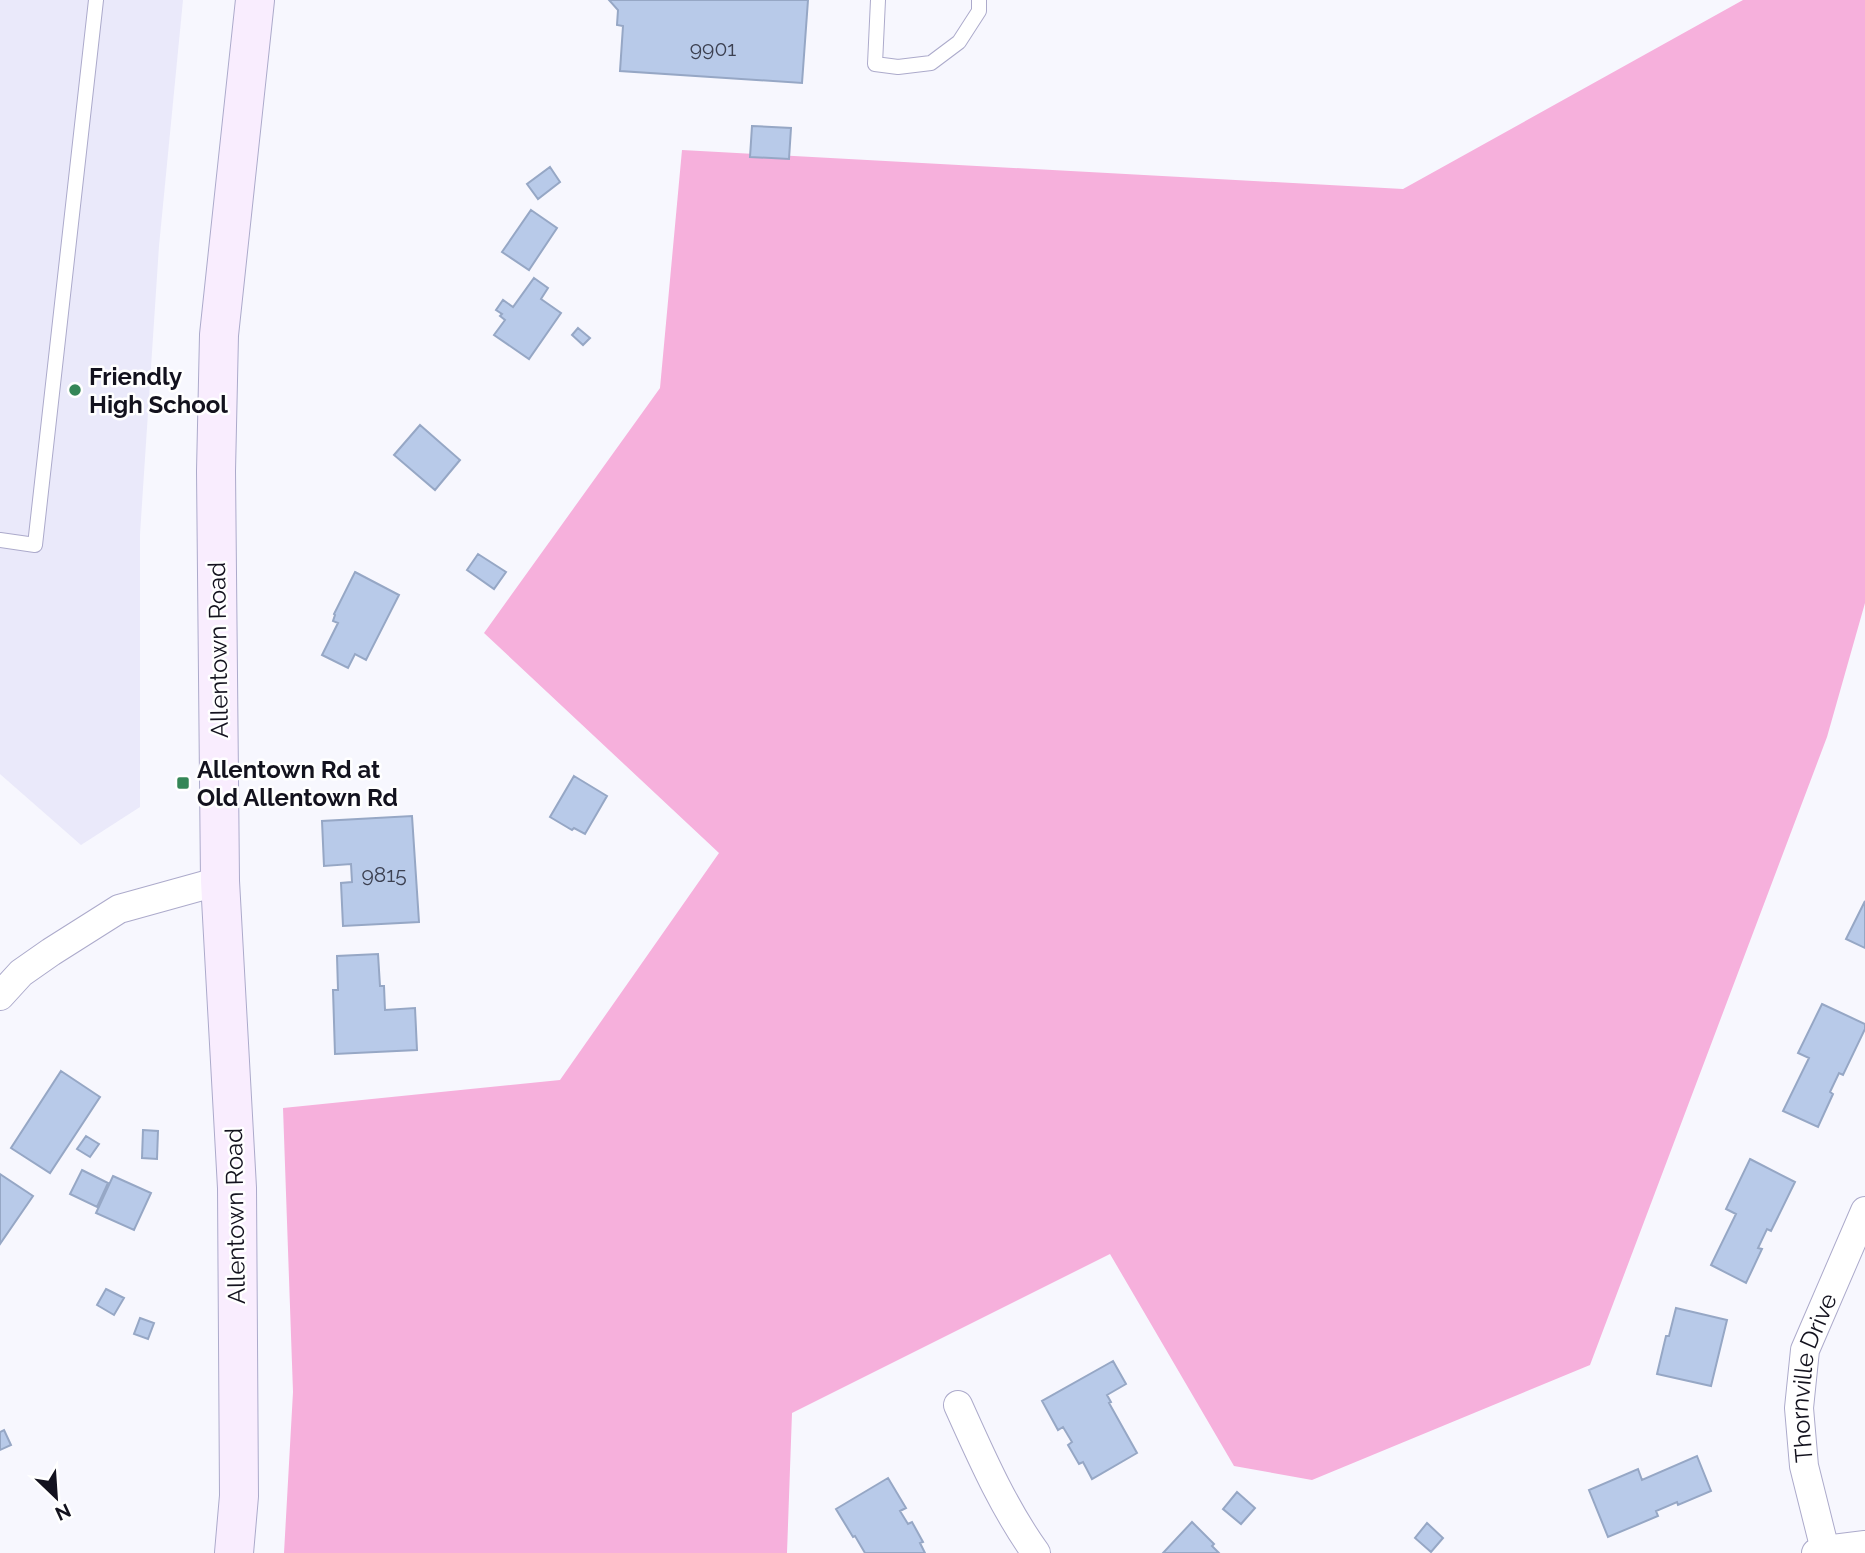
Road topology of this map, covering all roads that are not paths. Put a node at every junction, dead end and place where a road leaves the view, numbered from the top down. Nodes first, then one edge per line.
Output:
1 (96, 0) edge
2 (254, 0) edge
3 (878, 0) edge
4 (979, 0) edge
5 (0, 540) edge
6 (220, 881) junction
7 (0, 996) edge
8 (1865, 1211) edge
9 (958, 1405) dead end
10 (1865, 1545) edge
11 (1821, 1552) edge
12 (234, 1553) edge
13 (1036, 1553) edge

1 - 5 lane
2 - 6 main road, Allentown Road
3 - 4 lane
6 - 7 street
6 - 12 main road, Allentown Road
8 - 11 street, Thornville Drive
9 - 13 street
10 - 11 street

